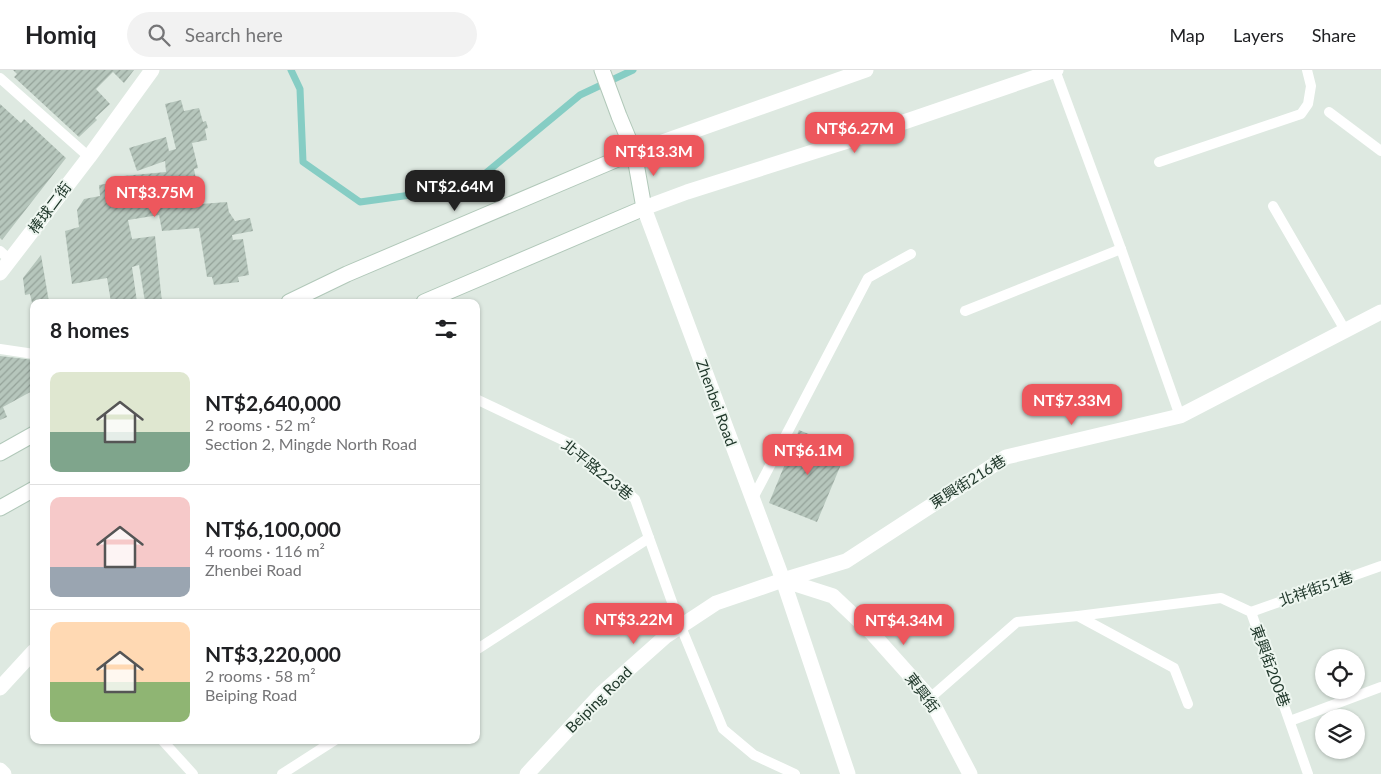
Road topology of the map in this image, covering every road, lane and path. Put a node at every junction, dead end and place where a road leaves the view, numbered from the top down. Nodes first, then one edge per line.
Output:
1 (152, 70) edge
2 (602, 70) edge
3 (866, 70) edge
4 (1055, 70) edge
5 (1307, 70) edge
6 (0, 78) edge
7 (1329, 112) dead end
8 (1381, 151) edge
9 (634, 152) junction
10 (88, 157) junction
11 (1160, 162) dead end
12 (1273, 206) dead end
13 (644, 208) junction
14 (1121, 249) junction
15 (911, 254) dead end
16 (5, 255) edge
17 (0, 273) edge
18 (295, 299) edge
19 (431, 299) edge
20 (965, 311) dead end
21 (1381, 312) edge
22 (1345, 330) junction
23 (0, 349) edge
24 (30, 353) edge
25 (480, 401) edge
26 (1180, 416) junction
27 (30, 436) edge
28 (0, 453) edge
29 (30, 491) edge
30 (752, 500) junction
31 (0, 508) edge
32 (649, 538) junction
33 (1381, 566) edge
34 (783, 580) junction
35 (1250, 612) junction
36 (1078, 616) junction
37 (681, 627) junction
38 (480, 646) edge
39 (30, 655) edge
40 (1381, 687) edge
41 (0, 688) edge
42 (930, 698) junction
43 (1188, 704) dead end
44 (1290, 721) junction
45 (166, 744) edge
46 (329, 744) edge
47 (0, 770) edge
48 (4, 774) edge
49 (193, 774) edge
50 (282, 774) edge
51 (527, 774) edge
52 (795, 774) edge
53 (848, 774) edge
54 (970, 774) edge
55 (1308, 774) edge

1 - 10 street, 棒球二街
2 - 9 street, Zhenbei Road
3 - 9 street
4 - 13 street
4 - 14 lane
5 - 11 lane
6 - 10 lane
7 - 8 lane
9 - 13 street, Zhenbei Road
9 - 18 street
10 - 16 street, 棒球二街
12 - 22 lane
13 - 19 street
13 - 30 street, Zhenbei Road
14 - 20 lane
14 - 26 lane
15 - 30 lane
16 - 17 street, 棒球二街
21 - 22 street, 東興街216巷
22 - 26 street, 東興街216巷
23 - 24 lane
25 - 32 lane, 北平路223巷
26 - 34 street, 東興街216巷
27 - 28 street
29 - 31 street
30 - 34 street, Zhenbei Road
32 - 37 lane, 北平路223巷
32 - 38 lane
33 - 35 lane, 北祥街51巷
34 - 37 street, Beiping Road
34 - 42 street, 東興街
34 - 53 street, Zhenbei Road
35 - 36 lane, 東興街200巷
35 - 44 lane, 東興街200巷
36 - 42 lane, 東興街200巷
36 - 43 lane
37 - 51 street, Beiping Road
37 - 52 lane, 北平路223巷
39 - 41 street
40 - 44 lane
42 - 54 street, 東興街
44 - 55 lane, 東興街200巷
45 - 49 lane
46 - 50 lane
47 - 48 street

